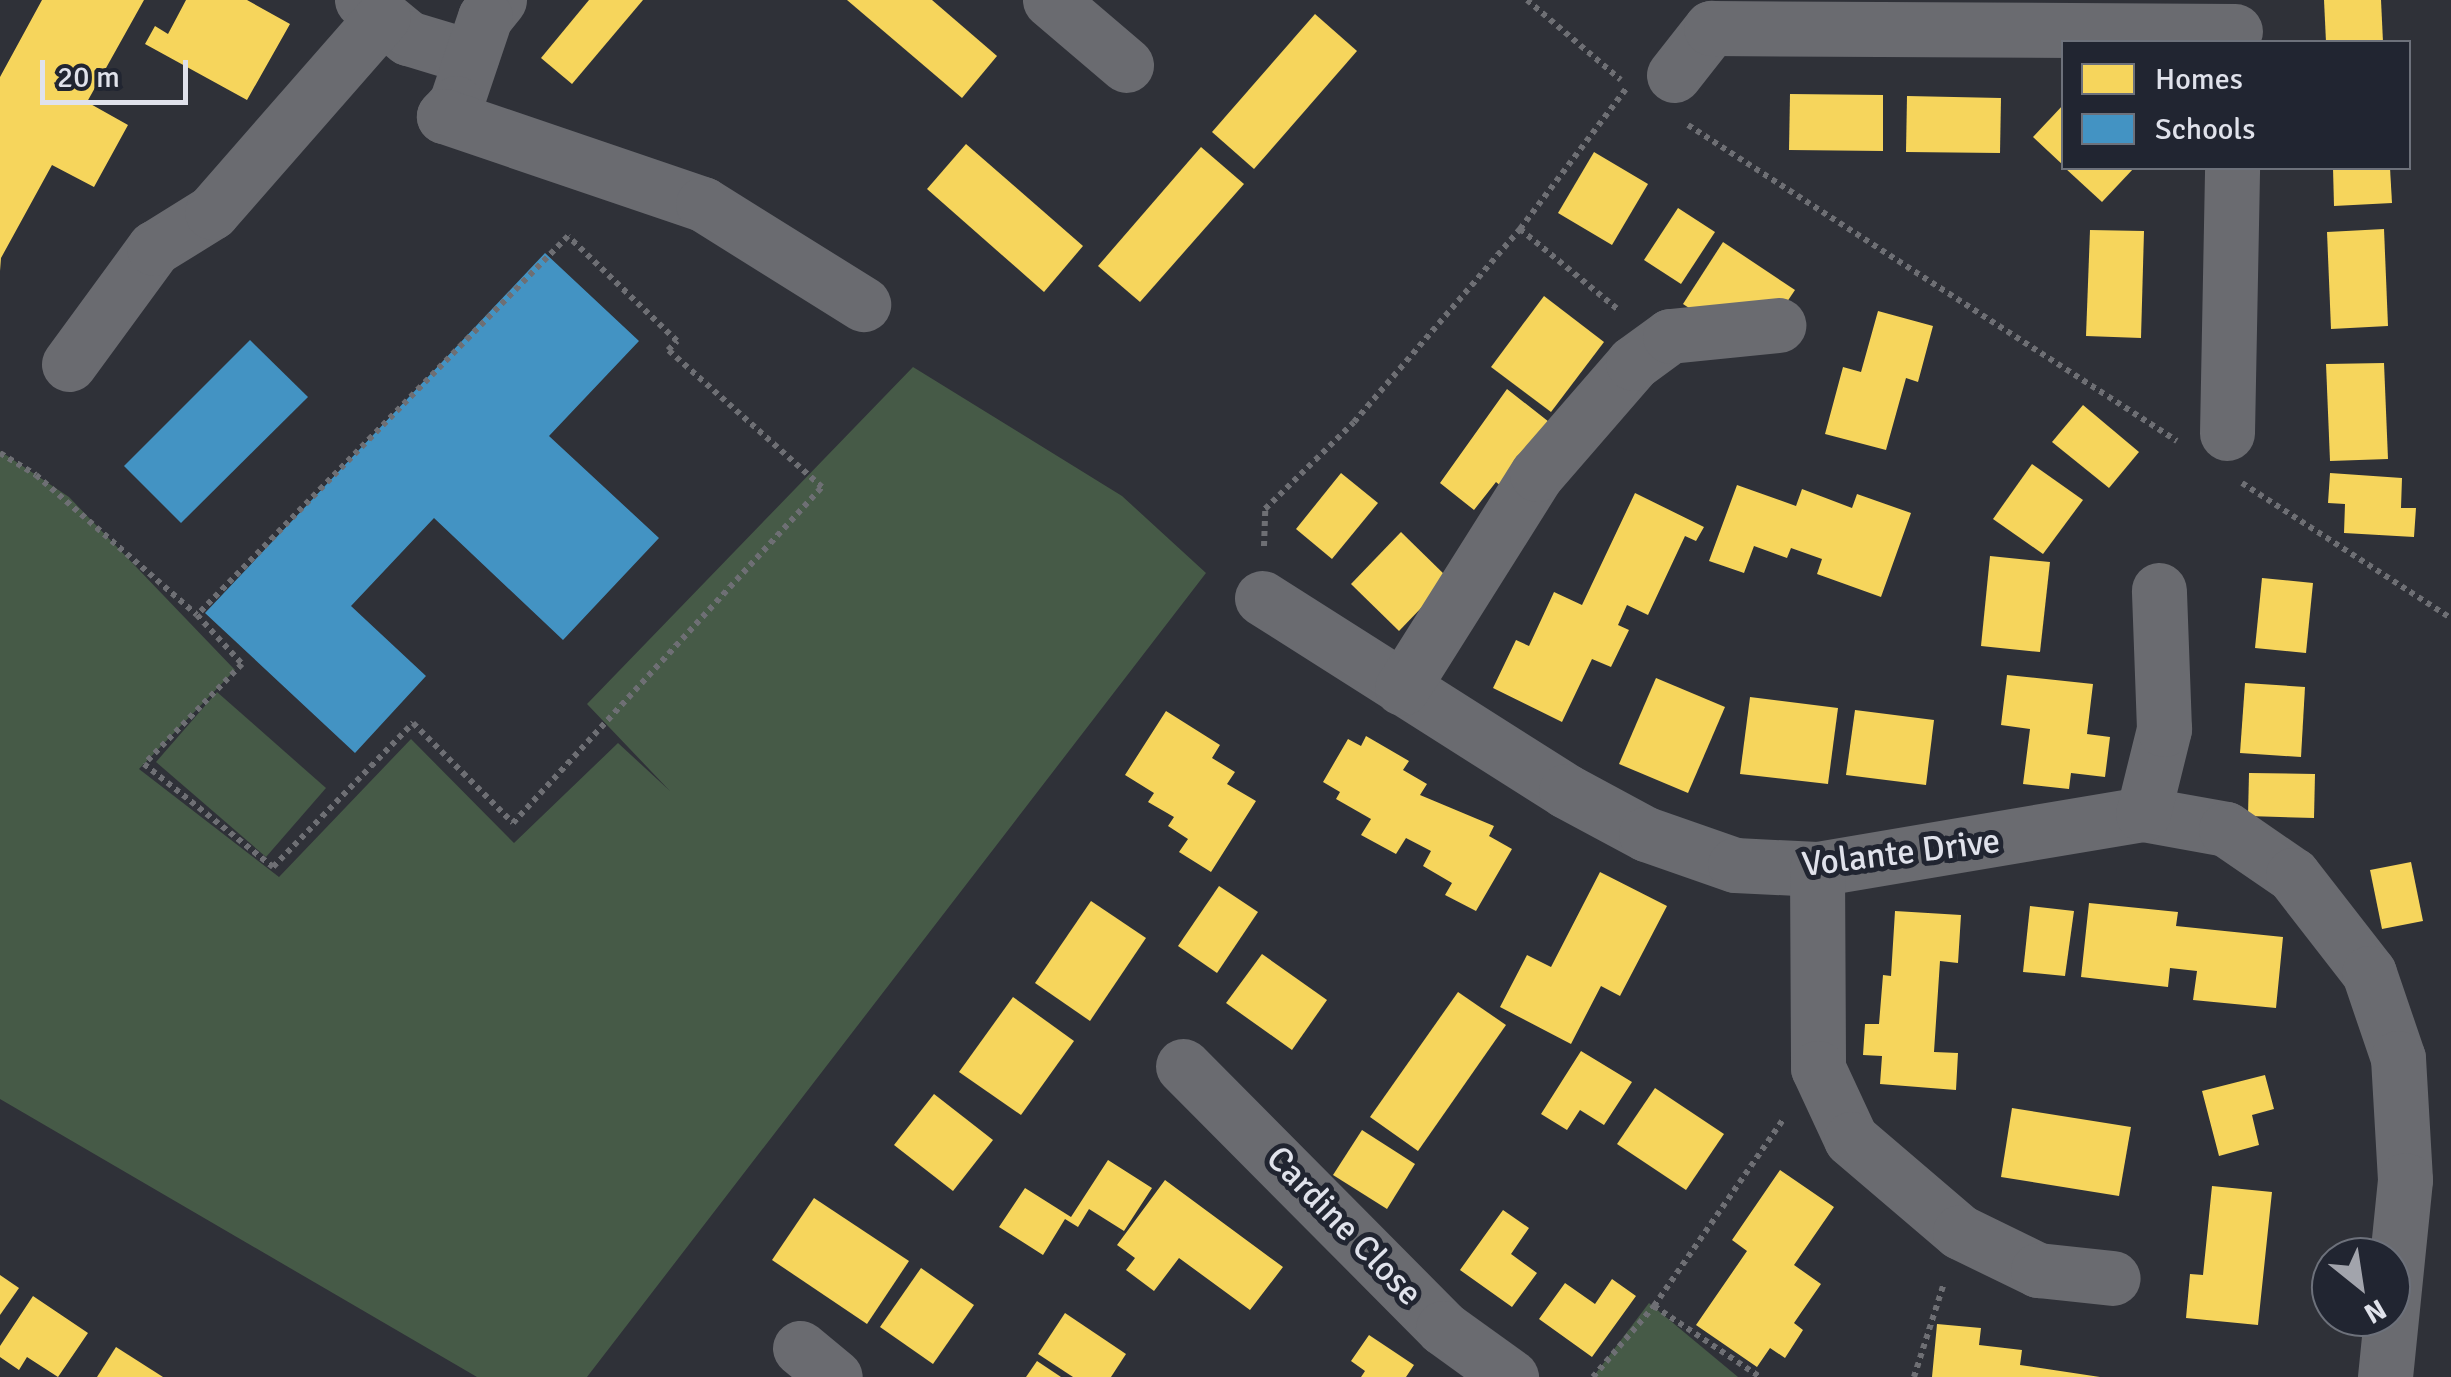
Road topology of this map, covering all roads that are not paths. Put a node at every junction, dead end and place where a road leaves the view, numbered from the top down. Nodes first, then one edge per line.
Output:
1 (1050, 0) edge
2 (373, 9) edge
3 (2234, 24) edge
4 (485, 25) edge
5 (1126, 66) dead end
6 (1656, 95) road end
7 (2232, 170) edge
8 (863, 304) dead end
9 (1778, 325) dead end
10 (69, 364) dead end
11 (2214, 452) road end
12 (2159, 590) dead end
13 (1262, 598) road end
14 (1402, 688) junction
15 (2143, 814) junction
16 (1817, 870) junction
17 (1183, 1066) dead end
18 (2113, 1278) dead end
19 (1500, 1375) edge
20 (2385, 1377) edge

1 - 5 street
2 - 4 street
2 - 10 street
3 - 6 street
4 - 8 street
7 - 11 street
9 - 14 street
12 - 15 street
13 - 14 street, Volante Drive
14 - 16 street, Volante Drive
15 - 16 street, Volante Drive
15 - 20 street, Volante Drive
16 - 18 street
17 - 19 street, Cardine Close

